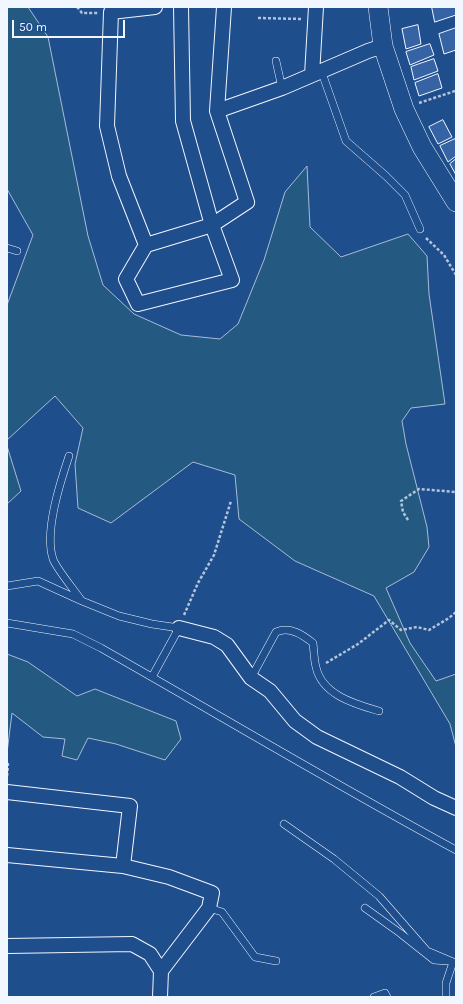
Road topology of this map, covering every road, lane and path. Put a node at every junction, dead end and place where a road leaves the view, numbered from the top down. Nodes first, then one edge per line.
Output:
1 (77, 7) edge
2 (155, 7) edge
3 (181, 7) edge
4 (224, 7) edge
5 (378, 7) edge
6 (111, 12) junction
7 (316, 13) edge
8 (258, 18) dead end
9 (383, 46) junction
10 (276, 61) dead end
11 (317, 72) junction
12 (282, 88) junction
13 (456, 90) edge
14 (404, 109) junction
15 (218, 111) junction
16 (456, 202) edge
17 (212, 225) junction
18 (420, 229) joint
19 (146, 245) junction
20 (7, 248) edge
21 (17, 251) dead end
22 (456, 275) edge
23 (69, 456) dead end
24 (456, 492) edge
25 (231, 501) dead end
26 (408, 520) dead end
27 (7, 586) edge
28 (82, 601) junction
29 (456, 612) edge
30 (7, 623) edge
31 (179, 628) junction
32 (316, 668) junction
33 (152, 677) junction
34 (251, 678) junction
35 (379, 711) dead end
36 (7, 764) edge
37 (7, 777) edge
38 (7, 792) edge
39 (456, 808) edge
40 (284, 824) dead end
41 (456, 850) edge
42 (7, 855) edge
43 (123, 866) junction
44 (209, 908) junction
45 (365, 908) dead end
46 (7, 946) edge
47 (276, 961) dead end
48 (455, 961) edge
49 (161, 971) junction
50 (160, 997) edge
51 (374, 997) edge
52 (387, 997) edge
53 (446, 997) edge

1 - 6 path
2 - 6 street
3 - 17 street
4 - 15 street
5 - 9 street
6 - 19 street
7 - 8 path
7 - 11 street
9 - 11 street
9 - 14 street
10 - 12 lane
11 - 12 street
11 - 18 lane
12 - 15 street
13 - 14 path
14 - 16 street
15 - 17 street
17 - 19 street
17 - 19 street
18 - 22 path
20 - 21 lane
23 - 28 lane
24 - 26 path
25 - 31 path
27 - 28 lane
28 - 31 lane
29 - 32 path
30 - 33 lane
31 - 33 lane
31 - 34 street
32 - 34 lane
32 - 35 lane
33 - 41 lane
34 - 39 street
36 - 37 path
38 - 43 street
40 - 48 lane
42 - 43 street
43 - 44 street
44 - 47 lane
44 - 49 street
45 - 48 lane
46 - 49 street
48 - 53 lane
49 - 50 street
51 - 52 lane

